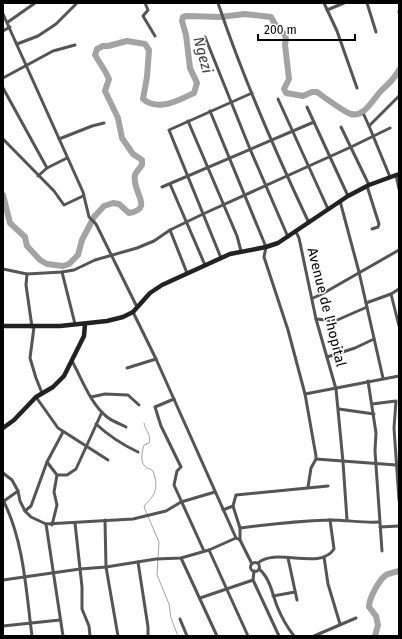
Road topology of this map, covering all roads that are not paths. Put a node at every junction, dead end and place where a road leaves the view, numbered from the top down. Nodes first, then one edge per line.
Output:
1 (35, 3) edge
2 (77, 3) edge
3 (145, 3) edge
4 (218, 3) edge
5 (324, 3) edge
6 (344, 3) edge
7 (367, 3) edge
8 (327, 10) junction
9 (3, 14) edge
10 (8, 22) junction
11 (10, 27) junction
12 (3, 31) edge
13 (376, 32) dead end
14 (155, 36) dead end
15 (205, 37) dead end
16 (17, 44) junction
17 (75, 45) dead end
18 (26, 66) junction
19 (3, 78) edge
20 (3, 88) edge
21 (357, 88) dead end
22 (252, 93) junction
23 (399, 96) edge
24 (278, 99) dead end
25 (231, 102) junction
26 (307, 107) dead end
27 (210, 111) junction
28 (364, 115) dead end
29 (188, 121) junction
30 (314, 122) junction
31 (104, 123) dead end
32 (369, 126) junction
33 (341, 127) dead end
34 (390, 128) dead end
35 (292, 130) junction
36 (373, 137) junction
37 (3, 139) edge
38 (58, 139) junction
39 (271, 139) junction
40 (351, 148) junction
41 (250, 149) junction
42 (330, 157) junction
43 (67, 158) junction
44 (229, 158) junction
45 (308, 166) junction
46 (47, 168) junction
47 (207, 168) junction
48 (397, 175) edge
49 (38, 176) junction
50 (286, 176) junction
51 (187, 177) junction
52 (390, 177) junction
53 (170, 184) junction
54 (368, 185) junction
55 (265, 186) junction
56 (162, 187) dead end
57 (399, 189) edge
58 (244, 195) junction
59 (83, 196) junction
60 (348, 196) junction
61 (340, 201) junction
62 (223, 205) junction
63 (328, 209) junction
64 (203, 214) junction
65 (186, 222) junction
66 (309, 223) junction
67 (372, 229) dead end
68 (170, 230) junction
69 (296, 232) junction
70 (288, 237) junction
71 (266, 247) junction
72 (399, 250) edge
73 (241, 251) junction
74 (112, 256) junction
75 (222, 258) junction
76 (205, 265) junction
77 (3, 268) edge
78 (62, 272) junction
79 (359, 272) junction
80 (186, 273) junction
81 (27, 274) junction
82 (399, 289) edge
83 (391, 294) junction
84 (313, 298) junction
85 (366, 302) junction
86 (137, 307) junction
87 (367, 307) junction
88 (133, 312) junction
89 (316, 319) junction
90 (75, 324) junction
91 (85, 324) junction
92 (3, 326) edge
93 (399, 326) edge
94 (33, 327) junction
95 (374, 338) junction
96 (327, 357) junction
97 (156, 359) junction
98 (72, 361) junction
99 (127, 368) dead end
100 (399, 376) edge
101 (383, 378) junction
102 (368, 381) junction
103 (336, 389) junction
104 (42, 393) junction
105 (305, 394) junction
106 (36, 397) junction
107 (91, 397) junction
108 (174, 399) junction
109 (372, 404) junction
110 (138, 405) dead end
111 (339, 409) junction
112 (102, 412) junction
113 (374, 414) junction
114 (96, 424) junction
115 (126, 427) dead end
116 (3, 428) edge
117 (63, 432) junction
118 (86, 446) junction
119 (138, 452) dead end
120 (316, 459) junction
121 (108, 460) dead end
122 (47, 462) junction
123 (344, 462) junction
124 (376, 465) junction
125 (396, 466) junction
126 (3, 473) edge
127 (57, 475) junction
128 (328, 486) dead end
129 (308, 487) junction
130 (18, 491) junction
131 (215, 492) junction
132 (3, 500) edge
133 (399, 500) edge
134 (181, 502) junction
135 (233, 506) junction
136 (223, 510) junction
137 (25, 511) junction
138 (105, 520) junction
139 (330, 520) junction
140 (347, 520) junction
141 (379, 522) junction
142 (75, 523) junction
143 (46, 524) junction
144 (52, 525) junction
145 (399, 526) edge
146 (380, 527) junction
147 (240, 528) junction
148 (236, 538) junction
149 (240, 540) junction
150 (209, 550) junction
151 (204, 551) junction
152 (382, 551) dead end
153 (181, 558) junction
154 (288, 558) junction
155 (324, 558) junction
156 (138, 562) junction
157 (258, 563) junction
158 (252, 564) junction
159 (106, 567) junction
160 (80, 569) junction
161 (259, 569) junction
162 (254, 571) junction
163 (53, 573) junction
164 (25, 577) junction
165 (3, 580) edge
166 (253, 580) junction
167 (226, 589) junction
168 (295, 592) junction
169 (273, 596) junction
170 (200, 598) junction
171 (297, 600) dead end
172 (356, 618) dead end
173 (180, 619) dead end
174 (60, 620) junction
175 (30, 624) junction
176 (340, 624) junction
177 (3, 626) edge
178 (32, 636) edge
179 (63, 636) edge
180 (90, 636) edge
181 (118, 636) edge
182 (148, 636) edge
183 (187, 636) edge
184 (217, 636) edge
185 (248, 636) edge
186 (279, 636) edge
187 (294, 636) edge
188 (314, 636) edge

1 - 10 street
2 - 16 street
3 - 14 street
4 - 22 street
5 - 8 street
6 - 8 street
7 - 13 street
8 - 21 street
9 - 10 street
10 - 11 street
11 - 12 street
11 - 16 street
15 - 25 street
16 - 18 street
17 - 18 street
18 - 19 street
18 - 38 street
20 - 46 street
22 - 25 street
22 - 39 street
23 - 32 street
24 - 35 street
25 - 27 street
25 - 41 street
26 - 30 street
27 - 29 street
27 - 44 street
28 - 32 street
29 - 47 street
29 - 51 street
30 - 35 street
30 - 42 street
31 - 38 street
32 - 36 street
33 - 40 street
34 - 36 street
35 - 39 street
35 - 45 street
36 - 40 street
36 - 52 street
37 - 49 street
38 - 43 street
39 - 41 street
39 - 50 street
40 - 42 street
40 - 54 street
41 - 44 street
41 - 55 street
42 - 45 street
42 - 60 street
43 - 46 street
43 - 59 street
44 - 47 street
44 - 58 street
45 - 50 street
45 - 63 street
46 - 49 street
47 - 51 street
47 - 62 street
48 - 52 street
48 - 57 street
49 - 59 street
50 - 55 street
50 - 66 street
51 - 53 street
51 - 64 street
52 - 54 street
53 - 56 street
53 - 65 street
54 - 60 street
54 - 67 street
55 - 58 street
55 - 70 street
58 - 62 street
58 - 71 street
59 - 74 street
60 - 61 street
61 - 63 street
61 - 79 street
62 - 64 street
62 - 73 street
63 - 66 street
64 - 65 street
64 - 75 street
65 - 68 street
65 - 76 street
66 - 69 street
68 - 74 street
68 - 80 street
69 - 70 street
69 - 84 street, Avenue de l'hopital
70 - 71 street
71 - 73 street
71 - 105 street
72 - 79 street
73 - 75 street
74 - 78 street
74 - 86 street
75 - 76 street
76 - 80 street
77 - 81 street
78 - 81 street
78 - 90 street
79 - 84 street
79 - 85 street
80 - 86 street
81 - 94 street
82 - 83 street
83 - 85 street
83 - 93 street
84 - 89 street, Avenue de l'hopital
85 - 87 street
86 - 88 street
87 - 89 street
87 - 95 street
88 - 91 street
88 - 97 street
89 - 96 street, Avenue de l'hopital
90 - 91 street
90 - 94 street
91 - 98 street
92 - 94 street
94 - 104 street
95 - 96 street
95 - 101 street
96 - 103 street, Avenue de l'hopital
97 - 99 street
97 - 108 street
98 - 104 street
98 - 107 street
100 - 101 street
101 - 102 street
102 - 103 street
102 - 109 street
103 - 105 street
103 - 111 street, Avenue de l'hopital
104 - 106 street
105 - 120 street
106 - 116 street
106 - 117 street
107 - 110 street
107 - 112 street
108 - 131 street
108 - 134 street
109 - 113 street
109 - 125 street
111 - 113 street
111 - 123 street, Avenue de l'hopital
112 - 114 street
112 - 115 street
113 - 124 street
114 - 118 street
114 - 119 street
117 - 118 street
117 - 122 street
118 - 121 street
118 - 127 street
120 - 123 street
120 - 129 street
122 - 127 street
122 - 137 street
123 - 124 street
123 - 140 street, Avenue de l'hopital
124 - 125 street
124 - 141 street
125 - 133 street
126 - 130 street
127 - 144 street
128 - 129 street
129 - 135 street
130 - 132 street
130 - 137 street
131 - 134 street
131 - 136 street
132 - 164 street
134 - 138 street
134 - 151 street
135 - 136 street
135 - 147 street
136 - 148 street
137 - 143 street
138 - 142 street
138 - 159 street
139 - 140 street
139 - 147 street
139 - 155 street
140 - 141 street
141 - 146 street
142 - 144 street
142 - 160 street
143 - 144 street
143 - 163 street
145 - 146 street
146 - 152 street
147 - 149 street
148 - 149 street
148 - 150 street
149 - 158 street
150 - 151 street
150 - 167 street
151 - 153 street
153 - 156 street
153 - 170 street
154 - 155 street
154 - 157 street
154 - 168 street
155 - 176 street
156 - 159 street
156 - 182 street
157 - 158 street
157 - 161 street
158 - 162 street
159 - 160 street
159 - 181 street
160 - 163 street
160 - 180 street
161 - 162 street
161 - 169 street
162 - 166 street
163 - 164 street
163 - 174 street
164 - 165 street
164 - 175 street
166 - 167 street
166 - 186 street
167 - 170 street
167 - 185 street
168 - 169 street
168 - 171 street
169 - 187 street
170 - 184 street
172 - 176 street
173 - 183 street
174 - 175 street
174 - 179 street
175 - 177 street
175 - 178 street
176 - 188 street

